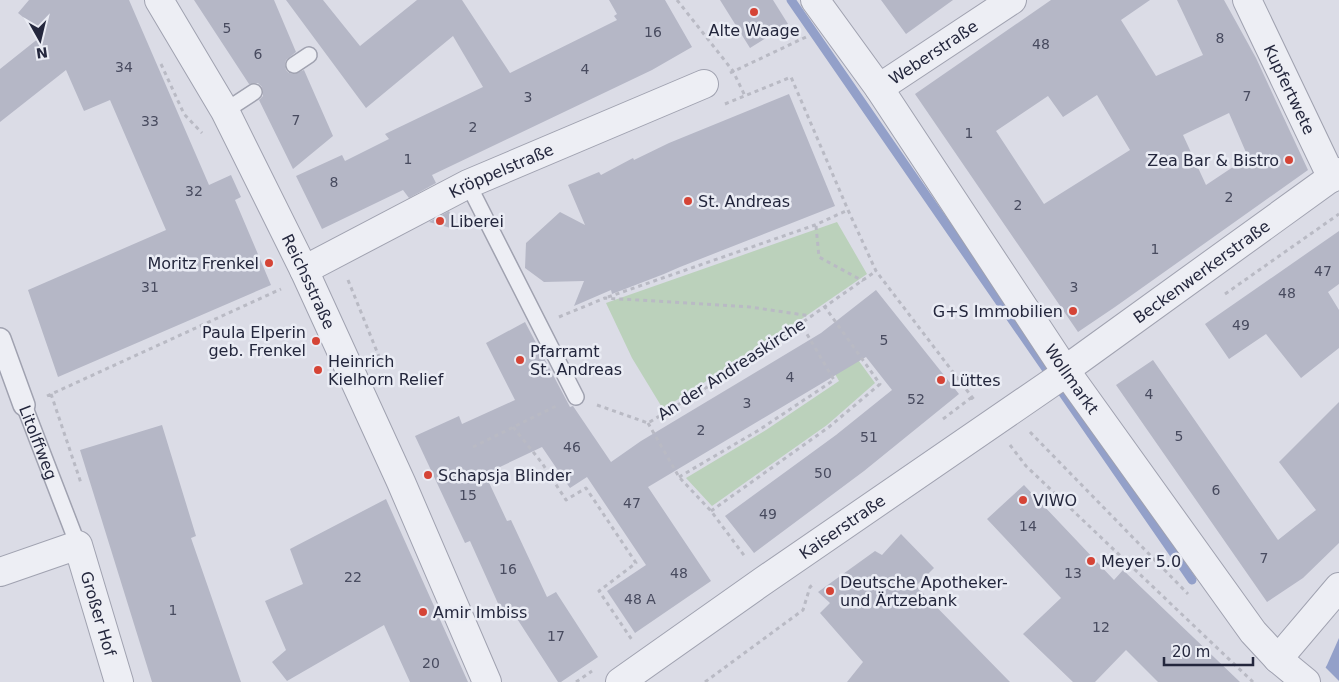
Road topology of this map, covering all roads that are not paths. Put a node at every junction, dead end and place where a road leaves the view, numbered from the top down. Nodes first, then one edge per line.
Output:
1 (159, 0) edge
2 (815, 0) edge
3 (1247, 0) edge
4 (1001, 3) edge
5 (309, 55) dead end
6 (294, 65) dead end
7 (704, 84) dead end
8 (878, 88) junction
9 (254, 92) dead end
10 (225, 111) junction
11 (1335, 175) edge
12 (468, 184) junction
13 (304, 270) junction
14 (0, 339) edge
15 (1058, 377) junction
16 (576, 397) road end
17 (24, 405) joint
18 (78, 545) junction
19 (0, 572) edge
20 (1339, 588) edge
21 (1293, 674) edge
22 (119, 682) edge
23 (487, 682) edge
24 (620, 682) edge

1 - 10 street, Reichsstraße
2 - 8 street
3 - 11 street, Kupfertwete
4 - 8 street, Weberstraße
5 - 6 lane
7 - 12 street, Kröppelstraße
8 - 15 street, Wollmarkt
9 - 10 lane
10 - 13 street, Reichsstraße
11 - 15 street, Beckenwerkerstraße
12 - 13 street, Kröppelstraße
12 - 16 lane
13 - 23 street, Reichsstraße
14 - 17 street, Litolffweg
15 - 21 street, Wollmarkt
15 - 24 street, Kaiserstraße
17 - 18 lane, Litolffweg
18 - 19 street
18 - 22 street, Großer Hof
20 - 21 street

